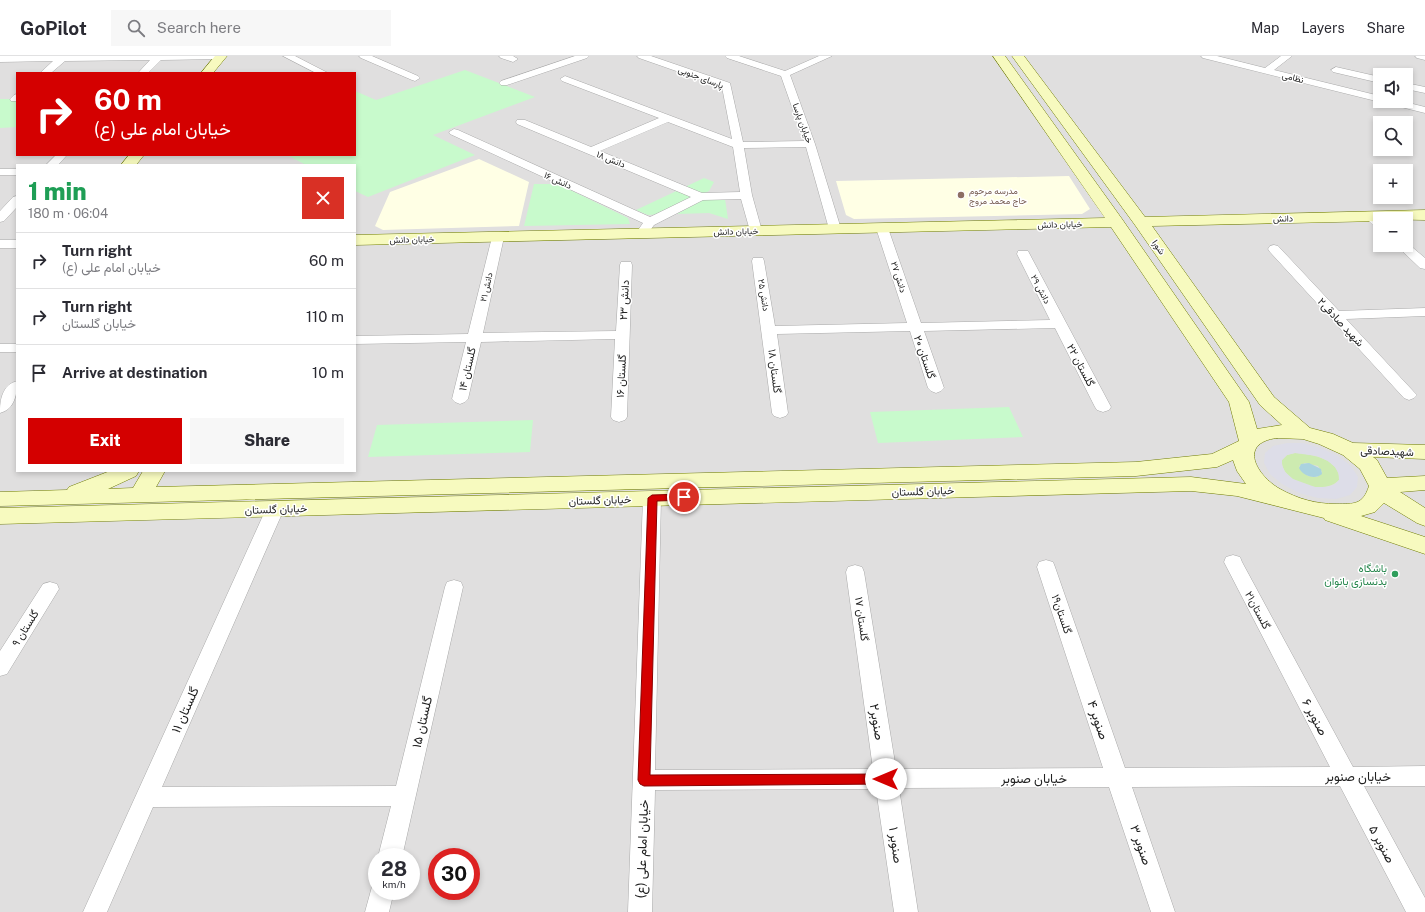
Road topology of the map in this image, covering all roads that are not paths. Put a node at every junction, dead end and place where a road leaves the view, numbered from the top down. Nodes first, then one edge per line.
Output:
1 (159, 56) edge
2 (221, 56) edge
3 (288, 56) edge
4 (364, 56) edge
5 (584, 56) edge
6 (642, 56) edge
7 (730, 56) edge
8 (805, 56) edge
9 (827, 56) edge
10 (999, 56) edge
11 (1018, 56) edge
12 (1206, 56) edge
13 (1287, 56) edge
14 (1420, 56) edge
15 (64, 57) edge
16 (1425, 57) edge
17 (0, 59) edge
18 (786, 69) junction
19 (1336, 70) dead end
20 (1267, 71) junction
21 (47, 72) edge
22 (143, 72) edge
23 (208, 72) edge
24 (321, 72) edge
25 (415, 78) dead end
26 (1373, 78) edge
27 (565, 79) dead end
28 (504, 83) dead end
29 (1413, 88) edge
30 (1425, 91) edge
31 (1373, 97) edge
32 (1413, 106) edge
33 (1413, 107) edge
34 (1425, 110) edge
35 (669, 118) junction
36 (521, 122) dead end
37 (454, 132) dead end
38 (810, 144) junction
39 (738, 145) junction
40 (591, 151) junction
41 (61, 156) edge
42 (136, 156) edge
43 (53, 164) edge
44 (129, 164) edge
45 (0, 172) edge
46 (16, 172) edge
47 (746, 195) junction
48 (702, 197) junction
49 (16, 201) edge
50 (1425, 215) edge
51 (1413, 216) edge
52 (0, 218) edge
53 (1373, 221) edge
54 (1116, 222) junction
55 (1141, 222) junction
56 (646, 228) junction
57 (882, 228) junction
58 (835, 229) junction
59 (756, 231) junction
60 (498, 237) junction
61 (356, 240) edge
62 (0, 244) edge
63 (16, 244) edge
64 (1274, 249) dead end
65 (1410, 252) edge
66 (1023, 254) dead end
67 (758, 261) dead end
68 (626, 265) dead end
69 (1425, 265) edge
70 (1425, 312) edge
71 (1334, 315) junction
72 (1059, 324) junction
73 (915, 326) junction
74 (769, 330) junction
75 (623, 335) junction
76 (474, 338) junction
77 (356, 340) edge
78 (0, 348) edge
79 (16, 348) edge
80 (16, 387) edge
81 (936, 388) dead end
82 (1408, 395) dead end
83 (460, 399) dead end
84 (1103, 407) dead end
85 (0, 408) edge
86 (780, 413) dead end
87 (619, 417) dead end
88 (1303, 433) junction
89 (1248, 443) junction
90 (1350, 450) junction
91 (1425, 452) edge
92 (126, 472) edge
93 (153, 472) edge
94 (1425, 484) edge
95 (1379, 488) junction
96 (140, 496) junction
97 (35, 498) junction
98 (652, 498) junction
99 (0, 499) edge
100 (1293, 504) junction
101 (275, 509) junction
102 (1321, 511) junction
103 (0, 516) edge
104 (1425, 518) edge
105 (1425, 546) edge
106 (1233, 562) dead end
107 (1046, 566) dead end
108 (855, 572) dead end
109 (454, 587) dead end
110 (50, 589) dead end
111 (1284, 659) joint
112 (1078, 662) joint
113 (869, 666) joint
114 (0, 668) edge
115 (1346, 776) junction
116 (1425, 776) edge
117 (1118, 778) junction
118 (886, 779) junction
119 (644, 780) junction
120 (404, 796) junction
121 (147, 797) junction
122 (392, 848) edge
123 (380, 900) edge
124 (96, 912) edge
125 (377, 912) edge
126 (640, 912) edge
127 (906, 912) edge
128 (1163, 912) edge
129 (1419, 912) edge

1 - 2 street
1 - 15 street
1 - 22 street
2 - 23 street
3 - 24 street
4 - 25 street
5 - 28 street
6 - 39 street, پارسای جنوبی
7 - 18 street
8 - 18 street
9 - 18 street
10 - 54 street, شورا
11 - 55 street, شورا
12 - 20 street, نظامی
13 - 20 street
14 - 16 street
15 - 17 street
15 - 21 street
18 - 38 street, خیابان پارسا
19 - 26 street
20 - 31 street, نظامی
27 - 35 street
29 - 30 street
30 - 32 street
33 - 34 street
35 - 39 street
35 - 40 street
36 - 40 street, دانش ۱۸
37 - 56 street, دانش ۱۶
38 - 39 street
38 - 58 street, خیابان پارسا
39 - 47 street
40 - 48 street, دانش ۱۸
41 - 43 street
42 - 44 street
45 - 46 street
47 - 48 street
47 - 59 street
48 - 56 street
49 - 52 street
50 - 51 street, دانش
53 - 55 street, دانش
54 - 57 street, خیابان دانش
54 - 89 street, شورا
55 - 88 street, شورا
56 - 59 street, خیابان دانش
56 - 60 street, خیابان دانش
57 - 58 street, خیابان دانش
57 - 73 street, دانش ۲۷
58 - 59 street, خیابان دانش
60 - 61 street, خیابان دانش
60 - 76 street, دانش ۲۱
62 - 63 street
64 - 71 street, شهید صادقی۲
65 - 69 street
66 - 72 street, دانش ۲۹
67 - 74 street, دانش ۲۵
68 - 75 street, دانش ۲۳
70 - 71 street
71 - 82 street, شهید صادقی۲
72 - 73 street
72 - 84 street, گلستان ۲۲
73 - 74 street
73 - 81 street, گلستان ۲۰
74 - 86 street, گلستان ۱۸
75 - 76 street
75 - 87 street, گلستان ۱۶
76 - 77 street
76 - 83 street, گلستان ۱۴
78 - 79 street
80 - 85 street
88 - 89 street, خیابان گلستان
88 - 90 street, خیابان گلستان
89 - 96 street, خیابان گلستان
89 - 100 street, شورا
90 - 91 street, شهیدصادقی
90 - 95 street
92 - 97 street
93 - 96 street
94 - 95 street
95 - 102 street
95 - 104 street
96 - 97 street, خیابان گلستان
97 - 99 street, خیابان گلستان
98 - 100 street, خیابان گلستان
98 - 101 street, خیابان گلستان
98 - 119 street, خیابان امام علی (ع)
100 - 102 street
101 - 103 street, خیابان گلستان
101 - 121 street, گلستان ۱۱
102 - 105 street
106 - 111 street, گلستان۲۱
107 - 112 street, گلستان۱۹
108 - 113 street, گلستان ۱۷
109 - 120 street, گلستان ۱۵
110 - 114 street, گلستان ۹
111 - 115 street, صنوبر ۶
112 - 117 street, صنوبر ۴
113 - 118 street, صنوبر۲
115 - 116 street, خیابان صنوبر
115 - 117 street, خیابان صنوبر
115 - 129 street, صنوبر ۵
117 - 118 street, خیابان صنوبر
117 - 128 street, صنوبر ۳
118 - 119 street, خیابان صنوبر
118 - 127 street, صنوبر ۱
119 - 126 street, خیابان امام علی (ع)
120 - 121 street
120 - 122 street, گلستان ۱۵
121 - 124 street, گلستان ۱۱
123 - 125 street

